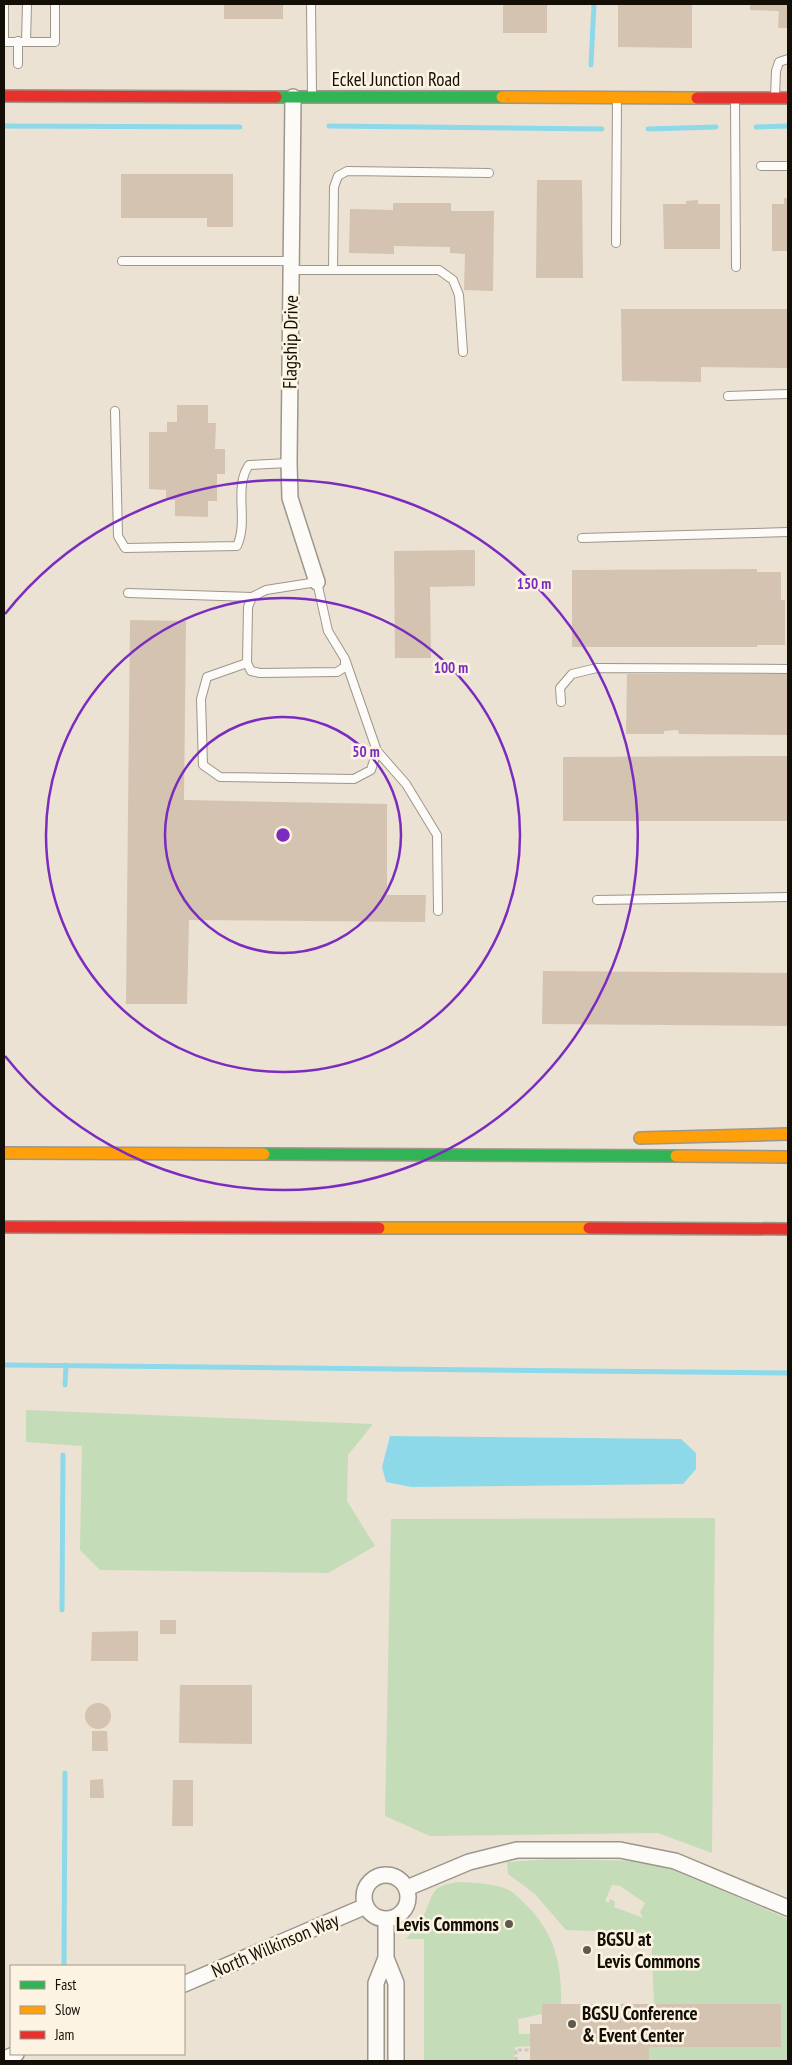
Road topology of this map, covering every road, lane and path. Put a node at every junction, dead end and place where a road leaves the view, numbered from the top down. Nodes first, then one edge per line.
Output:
1 (4, 4) edge
2 (27, 4) edge
3 (55, 4) edge
4 (311, 4) edge
5 (4, 37) edge
6 (4, 42) edge
7 (22, 42) junction
8 (788, 59) edge
9 (18, 64) dead end
10 (4, 96) edge
11 (293, 96) junction
12 (312, 96) junction
13 (617, 97) junction
14 (735, 98) junction
15 (775, 98) junction
16 (788, 98) edge
17 (761, 166) dead end
18 (788, 166) edge
19 (489, 172) dead end
20 (616, 243) dead end
21 (122, 261) dead end
22 (291, 265) junction
23 (736, 267) dead end
24 (334, 270) junction
25 (463, 352) dead end
26 (788, 394) edge
27 (728, 396) dead end
28 (115, 411) dead end
29 (289, 462) junction
30 (788, 532) edge
31 (582, 538) dead end
32 (317, 582) junction
33 (128, 593) dead end
34 (252, 598) junction
35 (345, 659) junction
36 (247, 663) junction
37 (788, 669) edge
38 (561, 702) dead end
39 (376, 751) junction
40 (788, 897) edge
41 (597, 900) dead end
42 (438, 911) dead end
43 (788, 1134) edge
44 (629, 1138) dead end
45 (502, 1143) dead end
46 (4, 1153) edge
47 (256, 1153) junction
48 (788, 1157) edge
49 (4, 1227) edge
50 (788, 1230) edge
51 (407, 1888) junction
52 (366, 1906) junction
53 (788, 1908) edge
54 (386, 1919) junction
55 (386, 1958) junction
56 (185, 1984) edge
57 (530, 2050) dead end
58 (376, 2061) edge
59 (396, 2061) edge
60 (516, 2061) edge

1 - 5 lane
2 - 7 lane
3 - 7 lane
4 - 12 lane
6 - 7 lane
7 - 9 lane
8 - 15 lane
10 - 11 main road, Eckel Junction Road
11 - 12 main road, Eckel Junction Road
11 - 22 street, Flagship Drive
12 - 13 main road, Eckel Junction Road
13 - 14 main road, Eckel Junction Road
13 - 20 lane
14 - 15 main road, Eckel Junction Road
14 - 23 lane
15 - 16 main road, Eckel Junction Road
17 - 18 lane
19 - 24 lane
21 - 22 lane
22 - 24 lane
22 - 29 street, Flagship Drive
24 - 25 lane
26 - 27 lane
28 - 29 lane
29 - 32 street, Flagship Drive
30 - 31 lane
32 - 34 lane
32 - 35 lane
33 - 34 lane
34 - 36 lane
35 - 36 lane
35 - 39 lane
36 - 39 lane
37 - 38 lane
39 - 42 lane
40 - 41 lane
43 - 44 main road
45 - 47 main road
46 - 47 main road
47 - 48 main road
49 - 50 main road
51 - 52 street
51 - 53 street
51 - 54 street
52 - 54 street
52 - 56 street, North Wilkinson Way
54 - 55 street
55 - 58 street
55 - 59 street
57 - 60 path

